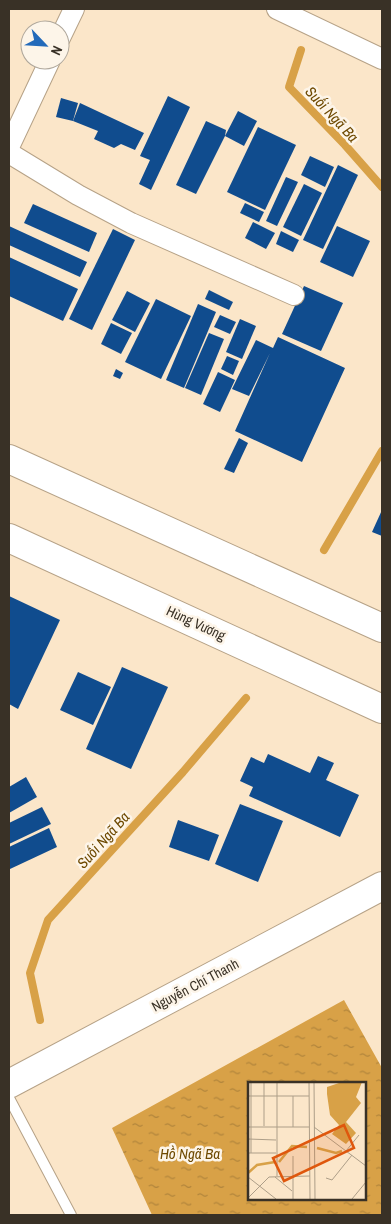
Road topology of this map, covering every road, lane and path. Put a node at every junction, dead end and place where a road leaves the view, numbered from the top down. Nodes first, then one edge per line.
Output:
1 (277, 9) edge
2 (382, 59) edge
3 (45, 70) edge
4 (9, 147) edge
5 (9, 153) edge
6 (294, 296) dead end
7 (9, 459) edge
8 (9, 538) edge
9 (382, 628) edge
10 (382, 709) edge
11 (382, 886) edge
12 (9, 1084) edge
13 (9, 1098) edge
14 (72, 1215) edge

1 - 2 street
3 - 4 street
5 - 6 street
7 - 9 main road
8 - 10 main road, Hùng Vương
11 - 12 main road, Nguyễn Chí Thanh
13 - 14 lane

